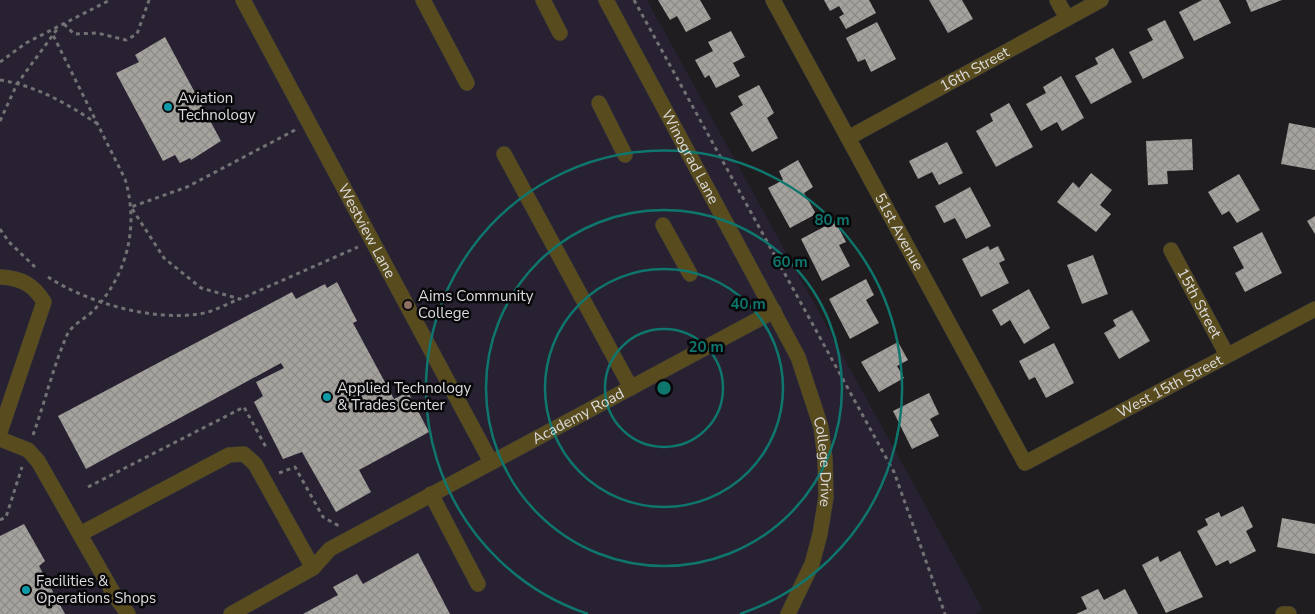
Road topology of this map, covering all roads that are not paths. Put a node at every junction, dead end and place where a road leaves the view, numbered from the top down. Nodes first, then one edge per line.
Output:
1 (243, 0) edge
2 (423, 0) edge
3 (543, 0) edge
4 (606, 0) edge
5 (773, 0) edge
6 (1057, 0) edge
7 (1101, 0) edge
8 (1067, 18) junction
9 (560, 33) dead end
10 (467, 83) dead end
11 (599, 103) dead end
12 (848, 138) junction
13 (504, 154) dead end
14 (625, 155) dead end
15 (663, 225) dead end
16 (1171, 250) dead end
17 (690, 274) dead end
18 (0, 277) edge
19 (1315, 308) edge
20 (774, 311) junction
21 (1227, 355) junction
22 (630, 388) junction
23 (0, 432) edge
24 (0, 439) edge
25 (491, 462) junction
26 (1025, 463) joint
27 (431, 494) junction
28 (80, 534) junction
29 (313, 568) junction
30 (478, 584) dead end
31 (128, 614) edge
32 (230, 614) edge
33 (788, 614) edge
34 (1283, 614) edge
35 (1288, 614) edge

1 - 25 street, Westview Lane
2 - 10 street
3 - 9 street
4 - 20 street, Winograd Lane
5 - 12 street, 51st Avenue
6 - 8 street
7 - 8 street, 16th Street
8 - 12 street, 16th Street
11 - 14 street
12 - 26 street, 51st Avenue
13 - 22 street
15 - 17 street
16 - 21 street, 15th Street
18 - 23 street
19 - 21 street, West 15th Street
20 - 22 street, Academy Road
20 - 33 street, College Drive
21 - 26 street, West 15th Street
22 - 25 street, Academy Road
24 - 28 street
25 - 27 street, Academy Road
27 - 29 street, Academy Road
27 - 30 street
28 - 29 street
28 - 31 street
29 - 32 street, Academy Road
34 - 35 street

